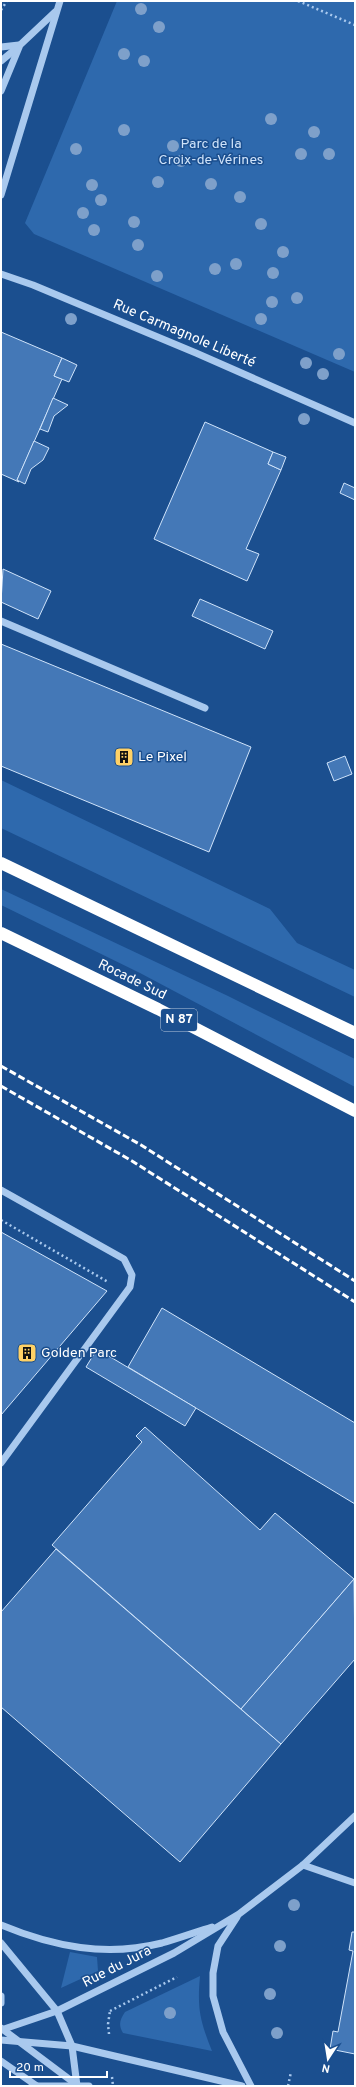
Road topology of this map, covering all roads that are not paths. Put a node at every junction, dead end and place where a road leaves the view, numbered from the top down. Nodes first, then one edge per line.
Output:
1 (60, 1) edge
2 (55, 11) junction
3 (20, 45) junction
4 (1, 47) edge
5 (1, 61) edge
6 (1, 90) edge
7 (1, 195) edge
8 (1, 274) edge
9 (355, 423) edge
10 (1, 621) edge
11 (205, 708) dead end
12 (1, 863) edge
13 (1, 933) edge
14 (355, 1033) edge
15 (355, 1111) edge
16 (1, 1190) edge
17 (1, 1463) edge
18 (355, 1816) edge
19 (303, 1865) junction
20 (355, 1883) edge
21 (239, 1914) junction
22 (1, 1925) edge
23 (1, 1944) edge
24 (1, 1996) edge
25 (1, 2004) edge
26 (58, 2011) junction
27 (2, 2029) edge
28 (1, 2040) edge
29 (17, 2040) junction
30 (72, 2046) junction
31 (1, 2061) edge
32 (77, 2085) edge
33 (32, 2086) edge
34 (37, 2086) edge
35 (89, 2086) edge
36 (242, 2086) edge
37 (251, 2086) edge

1 - 2 street
2 - 3 street
2 - 7 street
3 - 4 street
3 - 5 street
3 - 6 street
8 - 9 street, Rue Carmagnole Liberté
10 - 11 street
12 - 14 highway
13 - 15 highway, Rocade Sud / N 87
16 - 17 street
18 - 19 street, Rue du Jura
19 - 20 street
19 - 21 street, Rue du Jura
21 - 22 street, Rue du Jura
21 - 26 street, Rue du Jura
21 - 37 street, Rue du Jura
23 - 26 street
24 - 25 street
26 - 27 street, Rue du Jura
26 - 30 street
27 - 29 street
28 - 29 street
29 - 30 street
29 - 32 street
30 - 32 street
30 - 36 street
31 - 34 street
32 - 34 street
32 - 35 street
33 - 34 street

